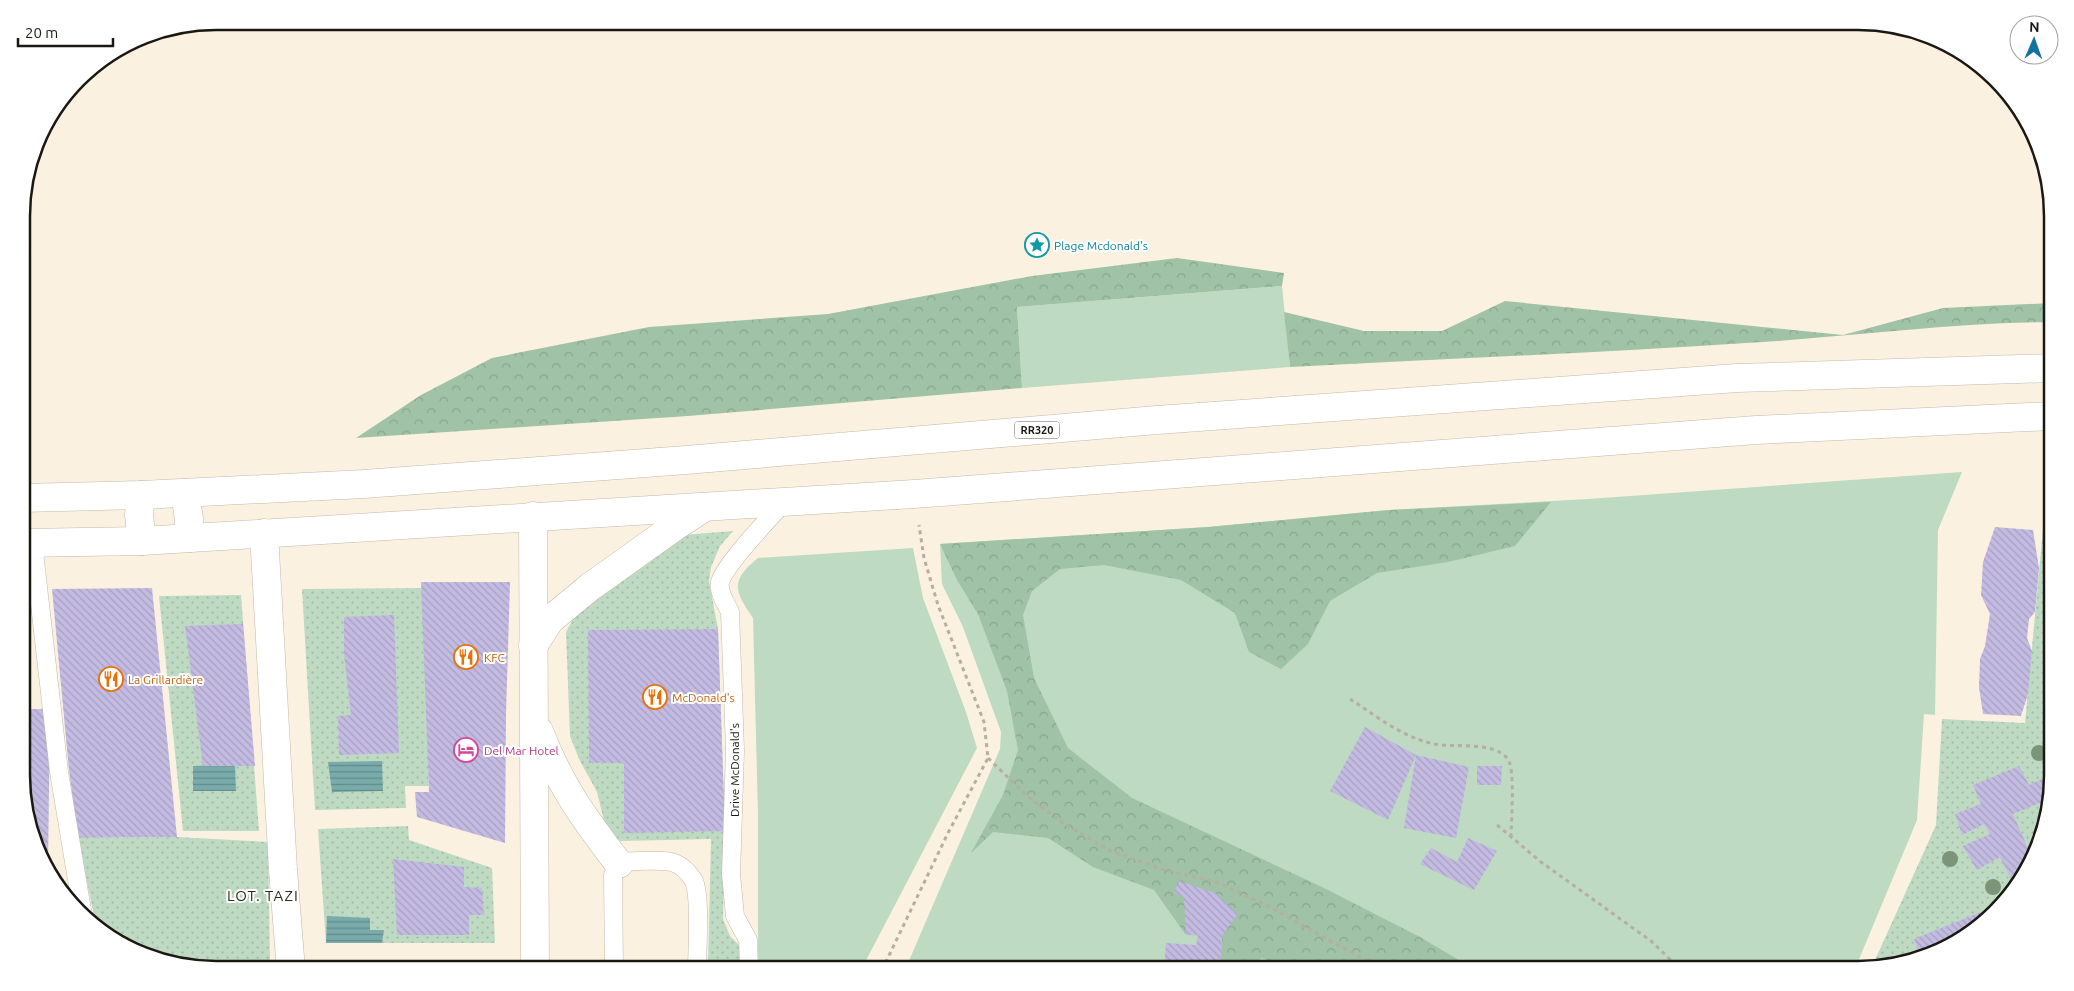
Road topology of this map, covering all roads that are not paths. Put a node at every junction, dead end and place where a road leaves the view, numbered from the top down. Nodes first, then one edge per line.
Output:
1 (2044, 368) edge
2 (2044, 416) edge
3 (185, 493) junction
4 (141, 495) junction
5 (30, 498) edge
6 (784, 502) junction
7 (705, 506) junction
8 (532, 516) junction
9 (264, 533) junction
10 (188, 538) junction
11 (142, 541) junction
12 (30, 543) edge
13 (30, 558) edge
14 (533, 646) junction
15 (534, 716) junction
16 (619, 864) junction
17 (81, 902) edge
18 (290, 961) edge
19 (535, 961) edge
20 (614, 961) edge
21 (697, 961) edge
22 (749, 961) edge

1 - 3 main road, RR320
2 - 6 main road
3 - 4 main road, RR320
3 - 10 main road
4 - 5 main road, RR320
4 - 11 main road
6 - 7 main road
6 - 22 lane, Drive McDonald's
7 - 8 main road
7 - 14 main road
8 - 9 main road
8 - 14 main road
9 - 10 main road
9 - 18 main road
10 - 11 main road
11 - 12 main road
13 - 17 lane
14 - 15 main road
15 - 16 main road
15 - 19 main road
16 - 20 lane
16 - 21 lane

